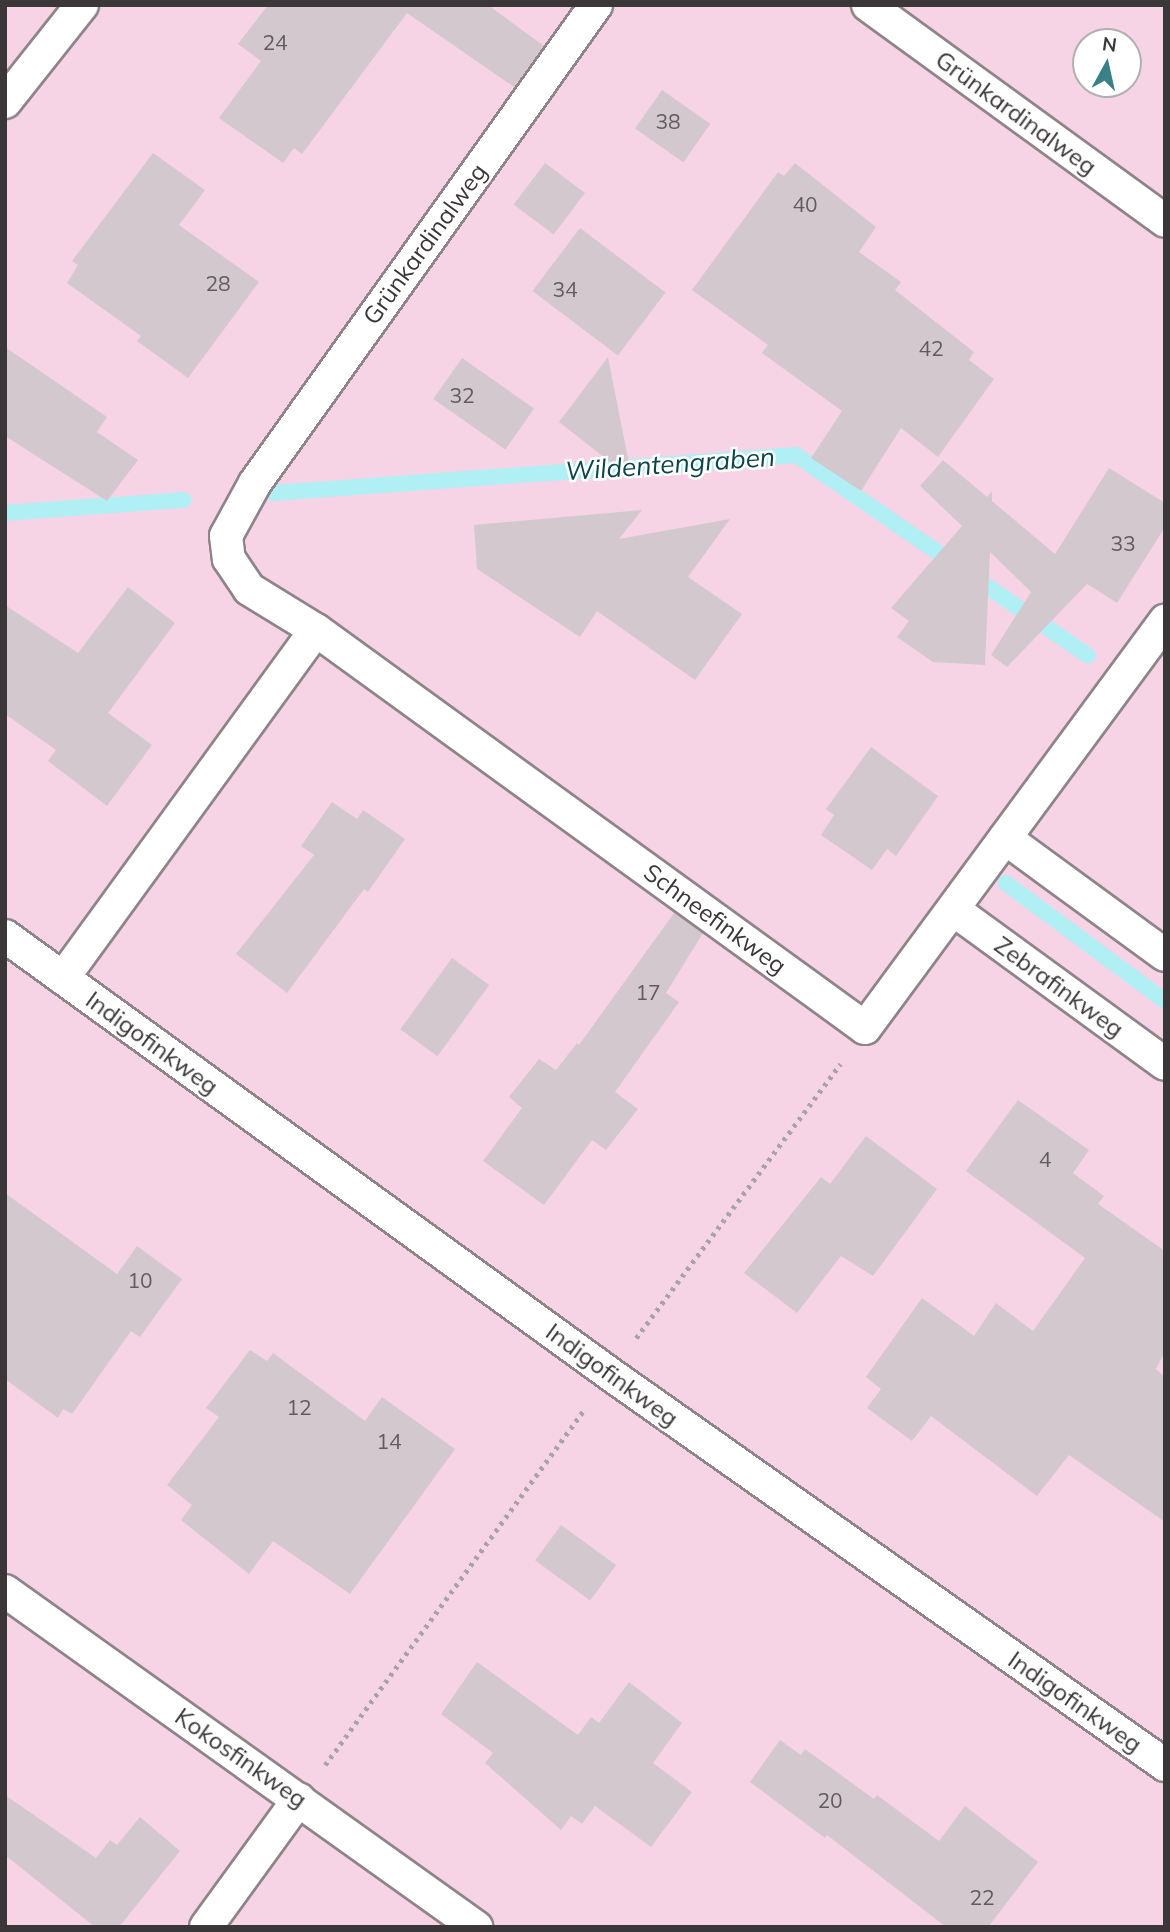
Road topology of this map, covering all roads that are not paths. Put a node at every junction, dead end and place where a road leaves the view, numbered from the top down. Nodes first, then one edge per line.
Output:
1 (82, 5) edge
2 (596, 5) edge
3 (868, 5) edge
4 (5, 102) edge
5 (1165, 221) edge
6 (255, 483) joint
7 (1165, 621) edge
8 (316, 630) junction
9 (1005, 838) junction
10 (954, 910) junction
11 (5, 936) edge
12 (1165, 955) edge
13 (63, 978) junction
14 (1165, 1064) edge
15 (5, 1591) edge
16 (1165, 1765) edge
17 (299, 1800) junction
18 (206, 1927) edge
19 (476, 1927) edge

1 - 4 lane
2 - 6 lane, Grünkardinalweg
3 - 5 lane, Grünkardinalweg
6 - 8 lane, Schneefinkweg
7 - 9 lane, Schneefinkweg
8 - 10 lane, Schneefinkweg
8 - 13 lane, Indigofinkweg
9 - 10 lane, Schneefinkweg
9 - 12 lane
10 - 14 lane, Zebrafinkweg
11 - 13 lane, Indigofinkweg
13 - 16 lane, Indigofinkweg
15 - 17 lane, Kokosfinkweg
17 - 18 lane
17 - 19 lane, Kokosfinkweg

